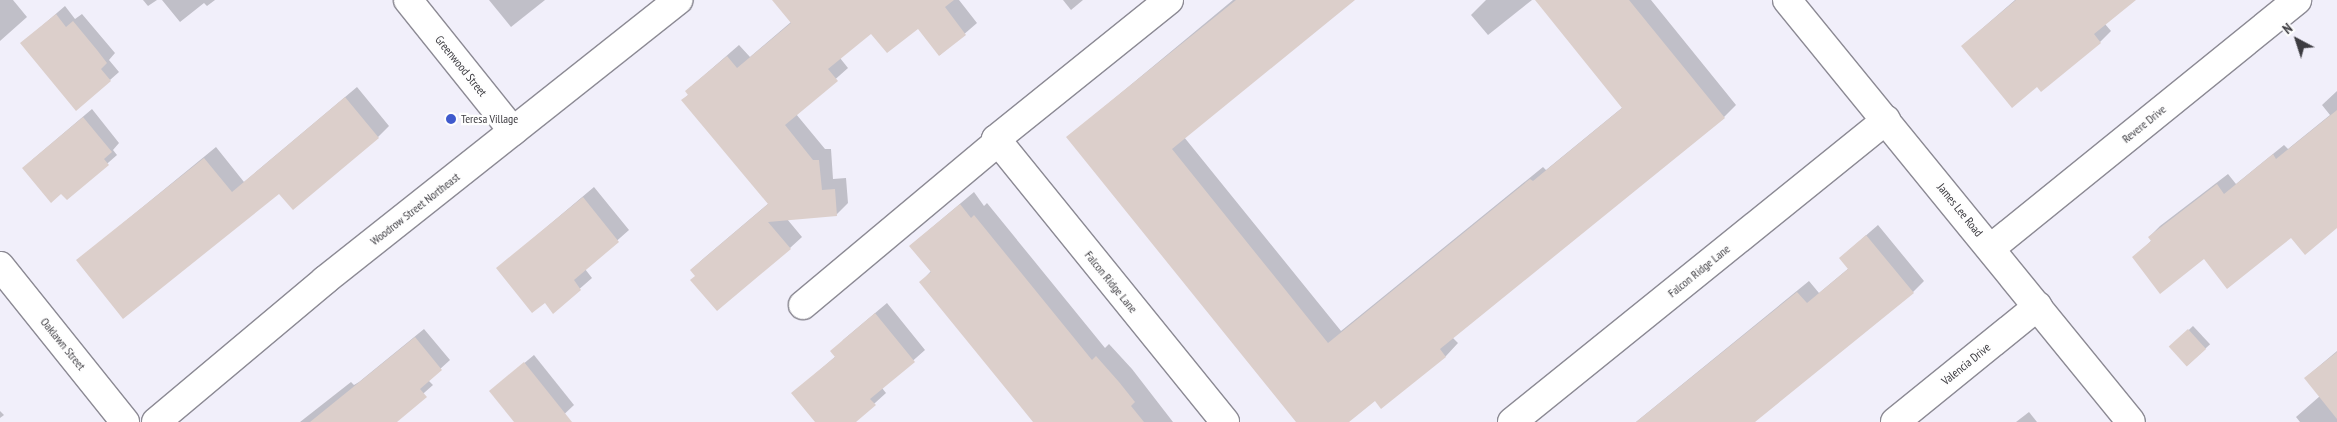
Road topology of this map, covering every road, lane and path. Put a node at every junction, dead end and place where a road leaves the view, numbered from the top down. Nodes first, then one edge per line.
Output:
1 (408, 0) edge
2 (678, 0) edge
3 (1169, 0) edge
4 (1787, 0) edge
5 (2297, 0) edge
6 (1886, 120) junction
7 (514, 131) junction
8 (998, 142) junction
9 (1991, 248) junction
10 (0, 266) edge
11 (803, 305) dead end
12 (2038, 306) junction
13 (125, 422) edge
14 (156, 422) edge
15 (1225, 422) edge
16 (1512, 422) edge
17 (1895, 422) edge
18 (2131, 422) edge

1 - 7 street, Greenwood Street
2 - 7 street, Woodrow Street Northeast
3 - 8 street
4 - 6 street, James Lee Road
5 - 9 street, Revere Drive
6 - 9 street, James Lee Road
6 - 16 street, Falcon Ridge Lane
7 - 14 street, Woodrow Street Northeast
8 - 11 street
8 - 15 street, Falcon Ridge Lane
9 - 12 street, James Lee Road
10 - 13 street, Oaklawn Street
12 - 17 street, Valencia Drive
12 - 18 street, James Lee Road

